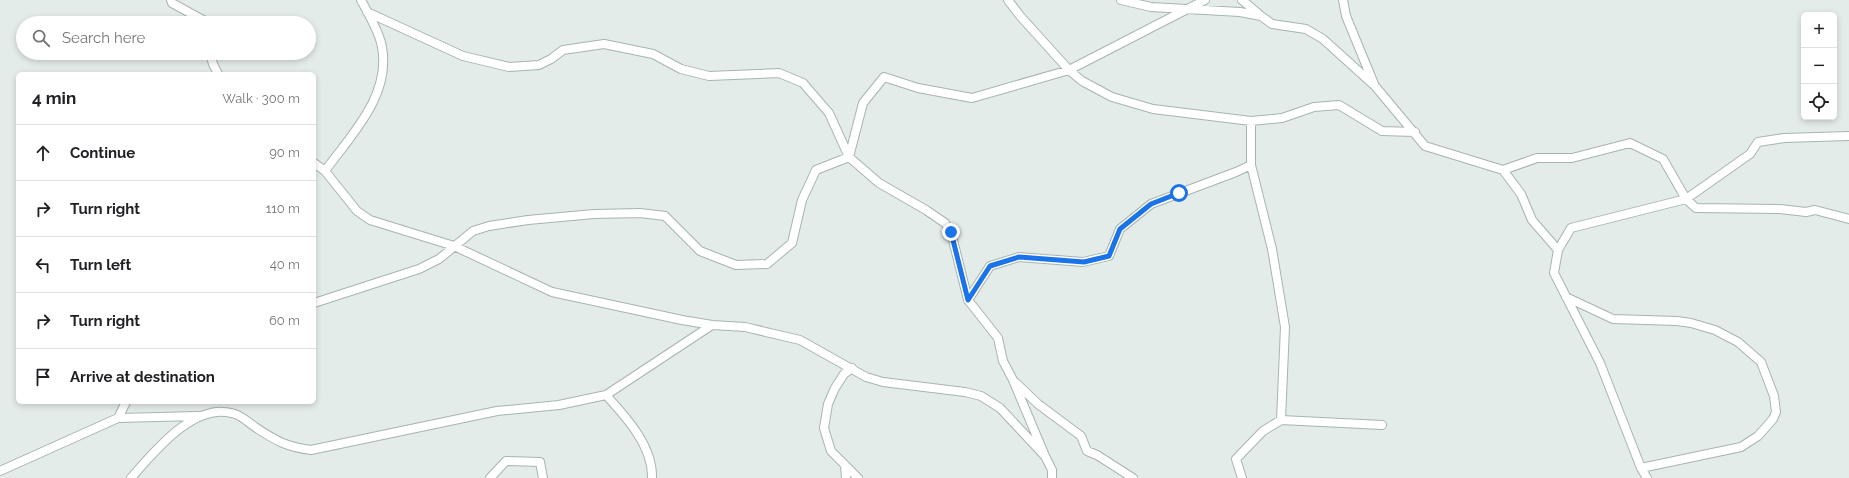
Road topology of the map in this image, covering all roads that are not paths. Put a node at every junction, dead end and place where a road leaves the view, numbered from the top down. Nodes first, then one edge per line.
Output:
1 (170, 0) edge
2 (361, 0) edge
3 (1008, 0) edge
4 (1121, 0) edge
5 (1205, 0) edge
6 (1242, 0) edge
7 (1343, 0) edge
8 (1189, 9) junction
9 (367, 12) junction
10 (196, 16) edge
11 (1261, 16) junction
12 (212, 60) edge
13 (1069, 70) junction
14 (217, 72) edge
15 (1375, 86) junction
16 (1251, 121) junction
17 (1415, 132) junction
18 (1849, 136) edge
19 (849, 157) junction
20 (316, 164) edge
21 (1251, 165) junction
22 (1503, 170) junction
23 (325, 171) junction
24 (1686, 199) junction
25 (1849, 219) edge
26 (454, 246) junction
27 (1558, 250) junction
28 (1566, 297) junction
29 (968, 300) junction
30 (316, 302) edge
31 (712, 325) junction
32 (852, 368) junction
33 (1013, 380) junction
34 (606, 395) junction
35 (125, 404) edge
36 (198, 416) junction
37 (118, 418) junction
38 (1281, 420) junction
39 (1382, 425) dead end
40 (1045, 456) junction
41 (845, 465) junction
42 (1641, 468) junction
43 (0, 471) edge
44 (131, 478) edge
45 (490, 478) edge
46 (543, 478) edge
47 (652, 478) edge
48 (846, 478) edge
49 (858, 478) edge
50 (1052, 478) edge
51 (1132, 478) edge
52 (1242, 478) edge
53 (1647, 478) edge

1 - 10 street
2 - 9 street
3 - 13 street
4 - 8 street
5 - 8 street
6 - 11 street
7 - 15 street
8 - 11 street
8 - 13 street
9 - 19 street
9 - 23 street
11 - 15 street
12 - 14 street
13 - 16 street
13 - 19 street
15 - 17 street
16 - 17 street
16 - 21 street
17 - 22 street
18 - 24 street
19 - 26 street
19 - 29 street
20 - 23 street
21 - 29 street
21 - 38 street
22 - 24 street
22 - 27 street
23 - 26 street
24 - 25 street
24 - 27 street
26 - 30 street
26 - 31 street
27 - 28 street
28 - 42 street
28 - 42 street
29 - 33 street
31 - 32 street
31 - 34 street
32 - 40 street
32 - 41 street
33 - 40 street
33 - 51 street
34 - 36 street
34 - 47 street
35 - 37 street
36 - 37 street
36 - 44 street
37 - 43 street
38 - 39 street
38 - 52 street
40 - 50 street
41 - 48 street
41 - 49 street
42 - 53 street
45 - 46 street

